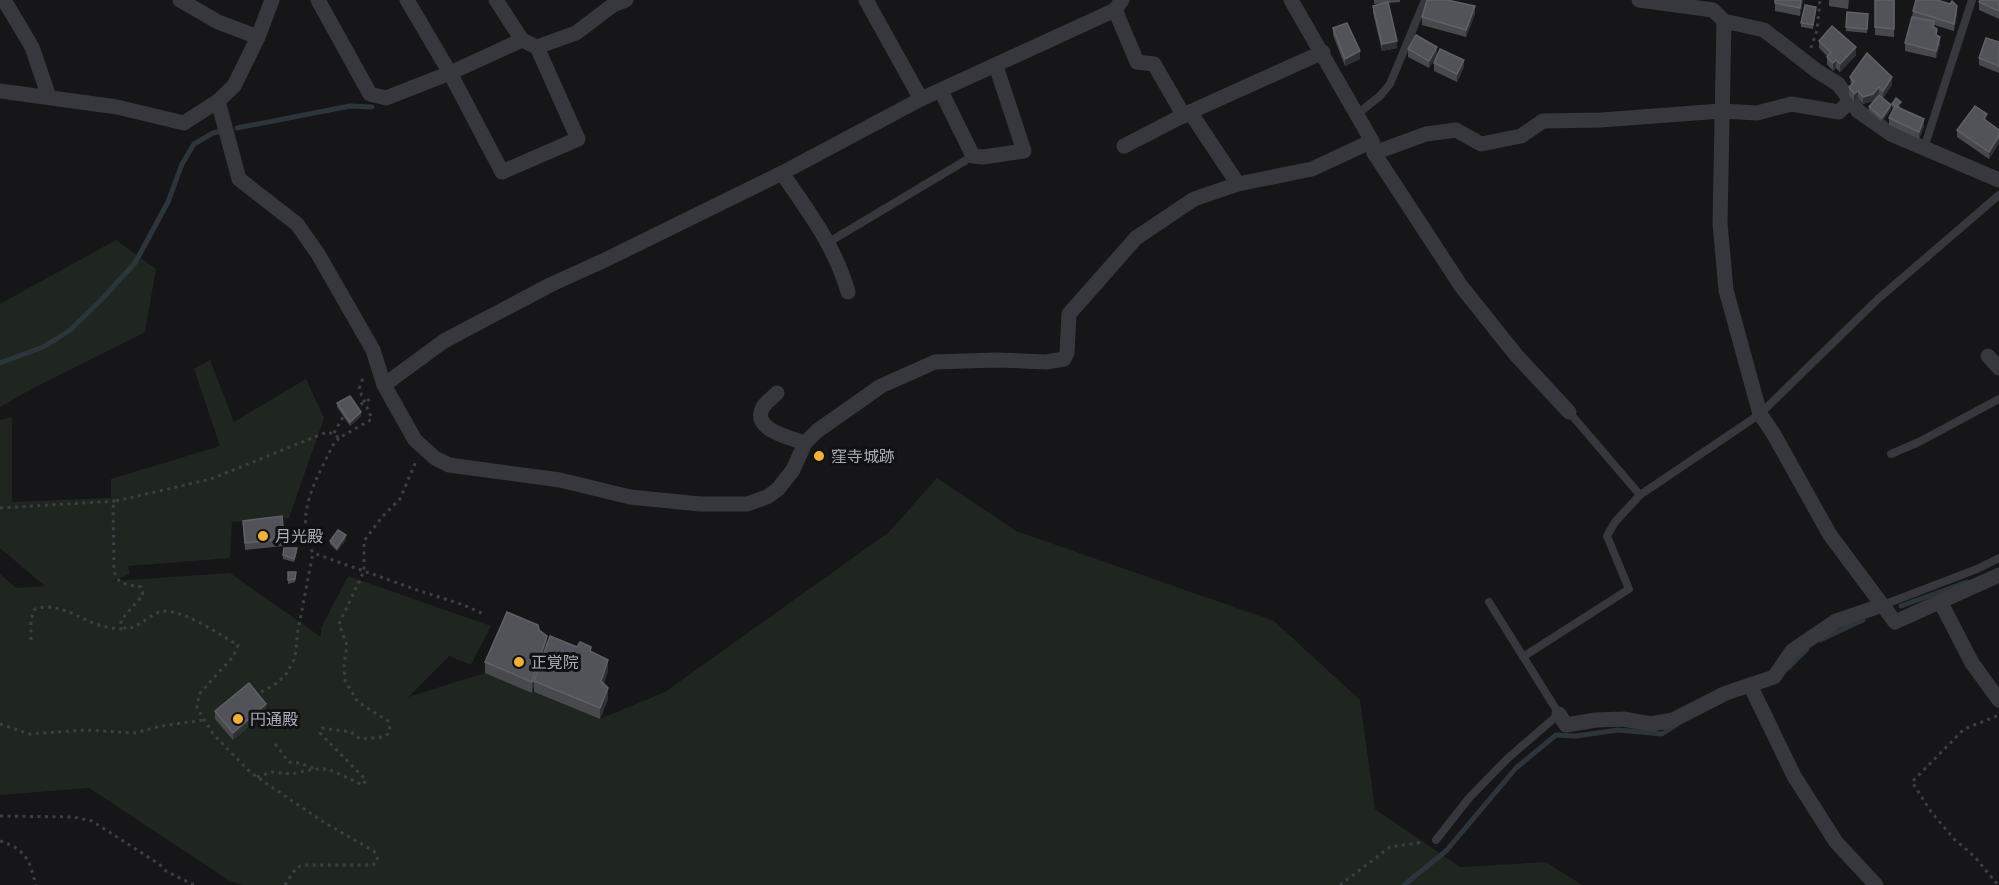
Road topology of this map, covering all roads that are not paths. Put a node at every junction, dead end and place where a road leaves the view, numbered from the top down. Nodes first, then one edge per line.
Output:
1 (4, 0) edge
2 (180, 0) edge
3 (272, 0) edge
4 (318, 0) edge
5 (407, 0) edge
6 (496, 0) edge
7 (626, 0) edge
8 (866, 0) edge
9 (1291, 0) edge
10 (1425, 0) edge
11 (1639, 0) edge
12 (1972, 0) edge
13 (1119, 5) edge
14 (1717, 10) edge
15 (258, 37) junction
16 (522, 40) junction
17 (537, 46) junction
18 (1323, 52) junction
19 (996, 66) junction
20 (450, 73) junction
21 (0, 91) edge
22 (941, 91) junction
23 (49, 97) junction
24 (921, 99) junction
25 (218, 101) junction
26 (1850, 101) junction
27 (1721, 111) junction
28 (1187, 114) junction
29 (1356, 115) junction
30 (1124, 146) dead end
31 (1373, 147) junction
32 (1924, 148) junction
33 (973, 156) junction
34 (782, 172) junction
35 (1999, 180) edge
36 (1238, 184) junction
37 (1999, 195) edge
38 (829, 242) junction
39 (848, 292) dead end
40 (1988, 356) dead end
41 (1999, 368) edge
42 (385, 387) junction
43 (777, 393) dead end
44 (1999, 399) edge
45 (1569, 412) joint
46 (1760, 414) junction
47 (806, 442) junction
48 (1891, 454) dead end
49 (1640, 495) junction
50 (1999, 558) edge
51 (1999, 575) edge
52 (1489, 602) dead end
53 (1941, 603) junction
54 (1883, 605) junction
55 (1524, 657) junction
56 (1750, 685) junction
57 (1999, 700) edge
58 (1559, 714) junction
59 (1437, 840) road end
60 (1876, 885) edge

1 - 23 street
2 - 15 street
3 - 15 street
4 - 20 street
5 - 20 street
6 - 16 street
7 - 17 street
8 - 24 street
9 - 18 street
10 - 29 lane
11 - 14 street
12 - 32 lane
13 - 19 street
13 - 28 street
14 - 26 street
14 - 27 street
15 - 25 street
16 - 17 street
16 - 20 street
17 - 20 street
18 - 28 street
18 - 29 street
19 - 22 street
19 - 33 street
21 - 23 street
22 - 24 street
22 - 33 street
23 - 25 street
24 - 34 street
25 - 42 street
26 - 27 street
26 - 32 street
27 - 31 street
27 - 46 street
28 - 30 street
28 - 36 street
29 - 31 street
31 - 36 street
31 - 45 street
32 - 35 street
33 - 38 lane
34 - 38 street
34 - 42 street
36 - 47 street
37 - 46 lane
38 - 39 street
40 - 41 street
42 - 47 street
43 - 47 street
44 - 48 lane
45 - 49 lane
46 - 49 lane
46 - 54 street
49 - 55 lane
50 - 54 lane
51 - 53 street
52 - 55 lane
53 - 54 street
53 - 57 street
54 - 56 street
55 - 58 lane
56 - 58 street
56 - 60 street
58 - 59 lane

